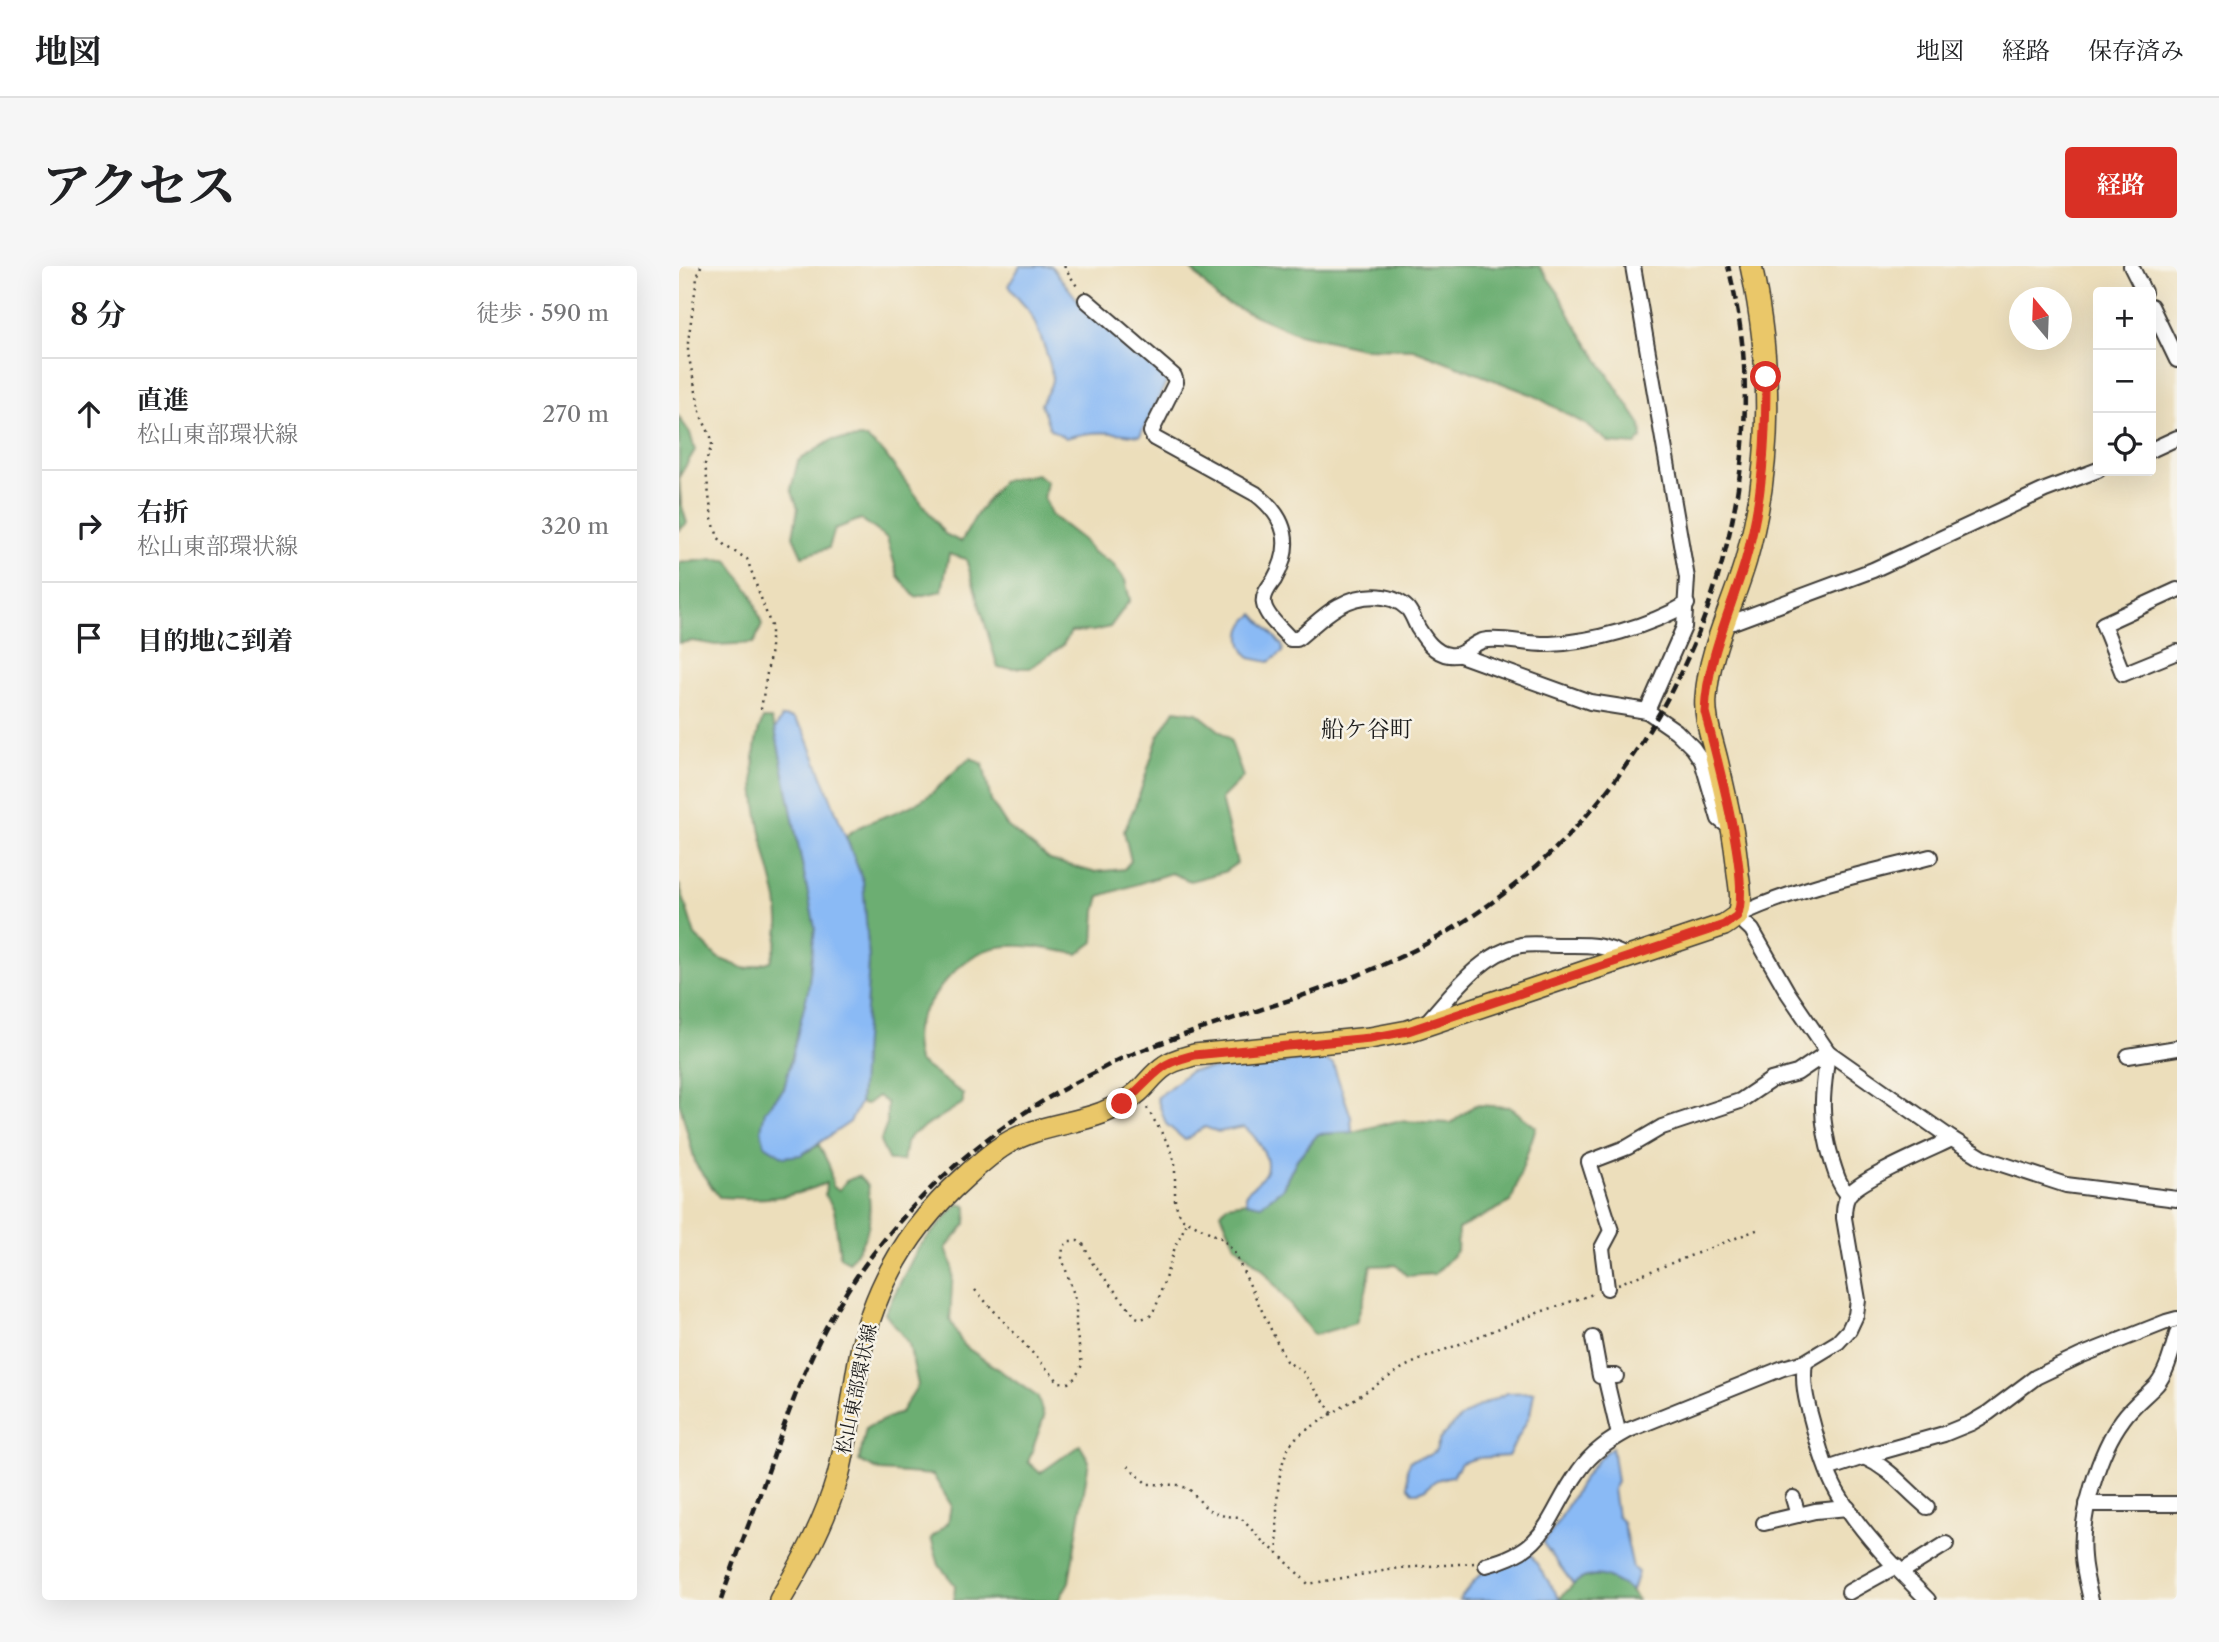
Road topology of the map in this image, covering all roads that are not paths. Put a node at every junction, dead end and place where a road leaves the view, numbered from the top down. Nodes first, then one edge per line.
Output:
1 (1633, 266) edge
2 (1751, 266) edge
3 (2131, 266) edge
4 (2142, 287) edge
5 (1086, 300) road end
6 (2156, 316) edge
7 (2177, 360) edge
8 (2177, 438) edge
9 (2156, 448) edge
10 (2093, 472) edge
11 (2177, 590) edge
12 (1687, 604) junction
13 (1725, 625) junction
14 (2177, 652) edge
15 (1460, 655) junction
16 (1647, 712) junction
17 (1733, 830) junction
18 (1930, 857) dead end
19 (1737, 916) junction
20 (1626, 956) junction
21 (1423, 1026) junction
22 (2177, 1048) edge
23 (1828, 1052) junction
24 (2128, 1056) dead end
25 (1952, 1139) junction
26 (1848, 1195) junction
27 (2176, 1203) edge
28 (1607, 1288) road end
29 (2177, 1319) edge
30 (2177, 1334) edge
31 (1593, 1338) dead end
32 (1805, 1362) junction
33 (1619, 1435) junction
34 (1864, 1457) junction
35 (1827, 1469) junction
36 (1793, 1497) dead end
37 (2087, 1504) junction
38 (2177, 1504) edge
39 (1927, 1507) dead end
40 (1848, 1508) junction
41 (1798, 1515) junction
42 (1764, 1522) dead end
43 (1946, 1545) dead end
44 (1486, 1565) road end
45 (1898, 1569) junction
46 (1849, 1592) dead end
47 (780, 1600) edge
48 (1928, 1600) edge
49 (2091, 1600) edge

1 - 12 street
2 - 13 main road
3 - 4 street
5 - 15 street
6 - 7 street
8 - 9 street
10 - 13 street
11 - 14 street
12 - 15 street
12 - 16 street
13 - 17 main road
15 - 16 street
16 - 17 street
17 - 19 main road
18 - 19 street
19 - 20 main road, 松山東部環状線
19 - 23 street
20 - 21 main road, 松山東部環状線
20 - 21 street
21 - 47 main road, 松山東部環状線
22 - 24 street
23 - 25 street
23 - 26 street
23 - 28 street
25 - 26 street
25 - 27 street
26 - 32 street
29 - 34 street
30 - 37 street
31 - 33 street
32 - 33 street
32 - 35 street
33 - 44 street
34 - 35 street
34 - 39 street
35 - 40 street
36 - 41 street
37 - 38 street
37 - 49 street
40 - 41 street
40 - 45 street
41 - 42 street
43 - 45 street
45 - 46 street
45 - 48 street

